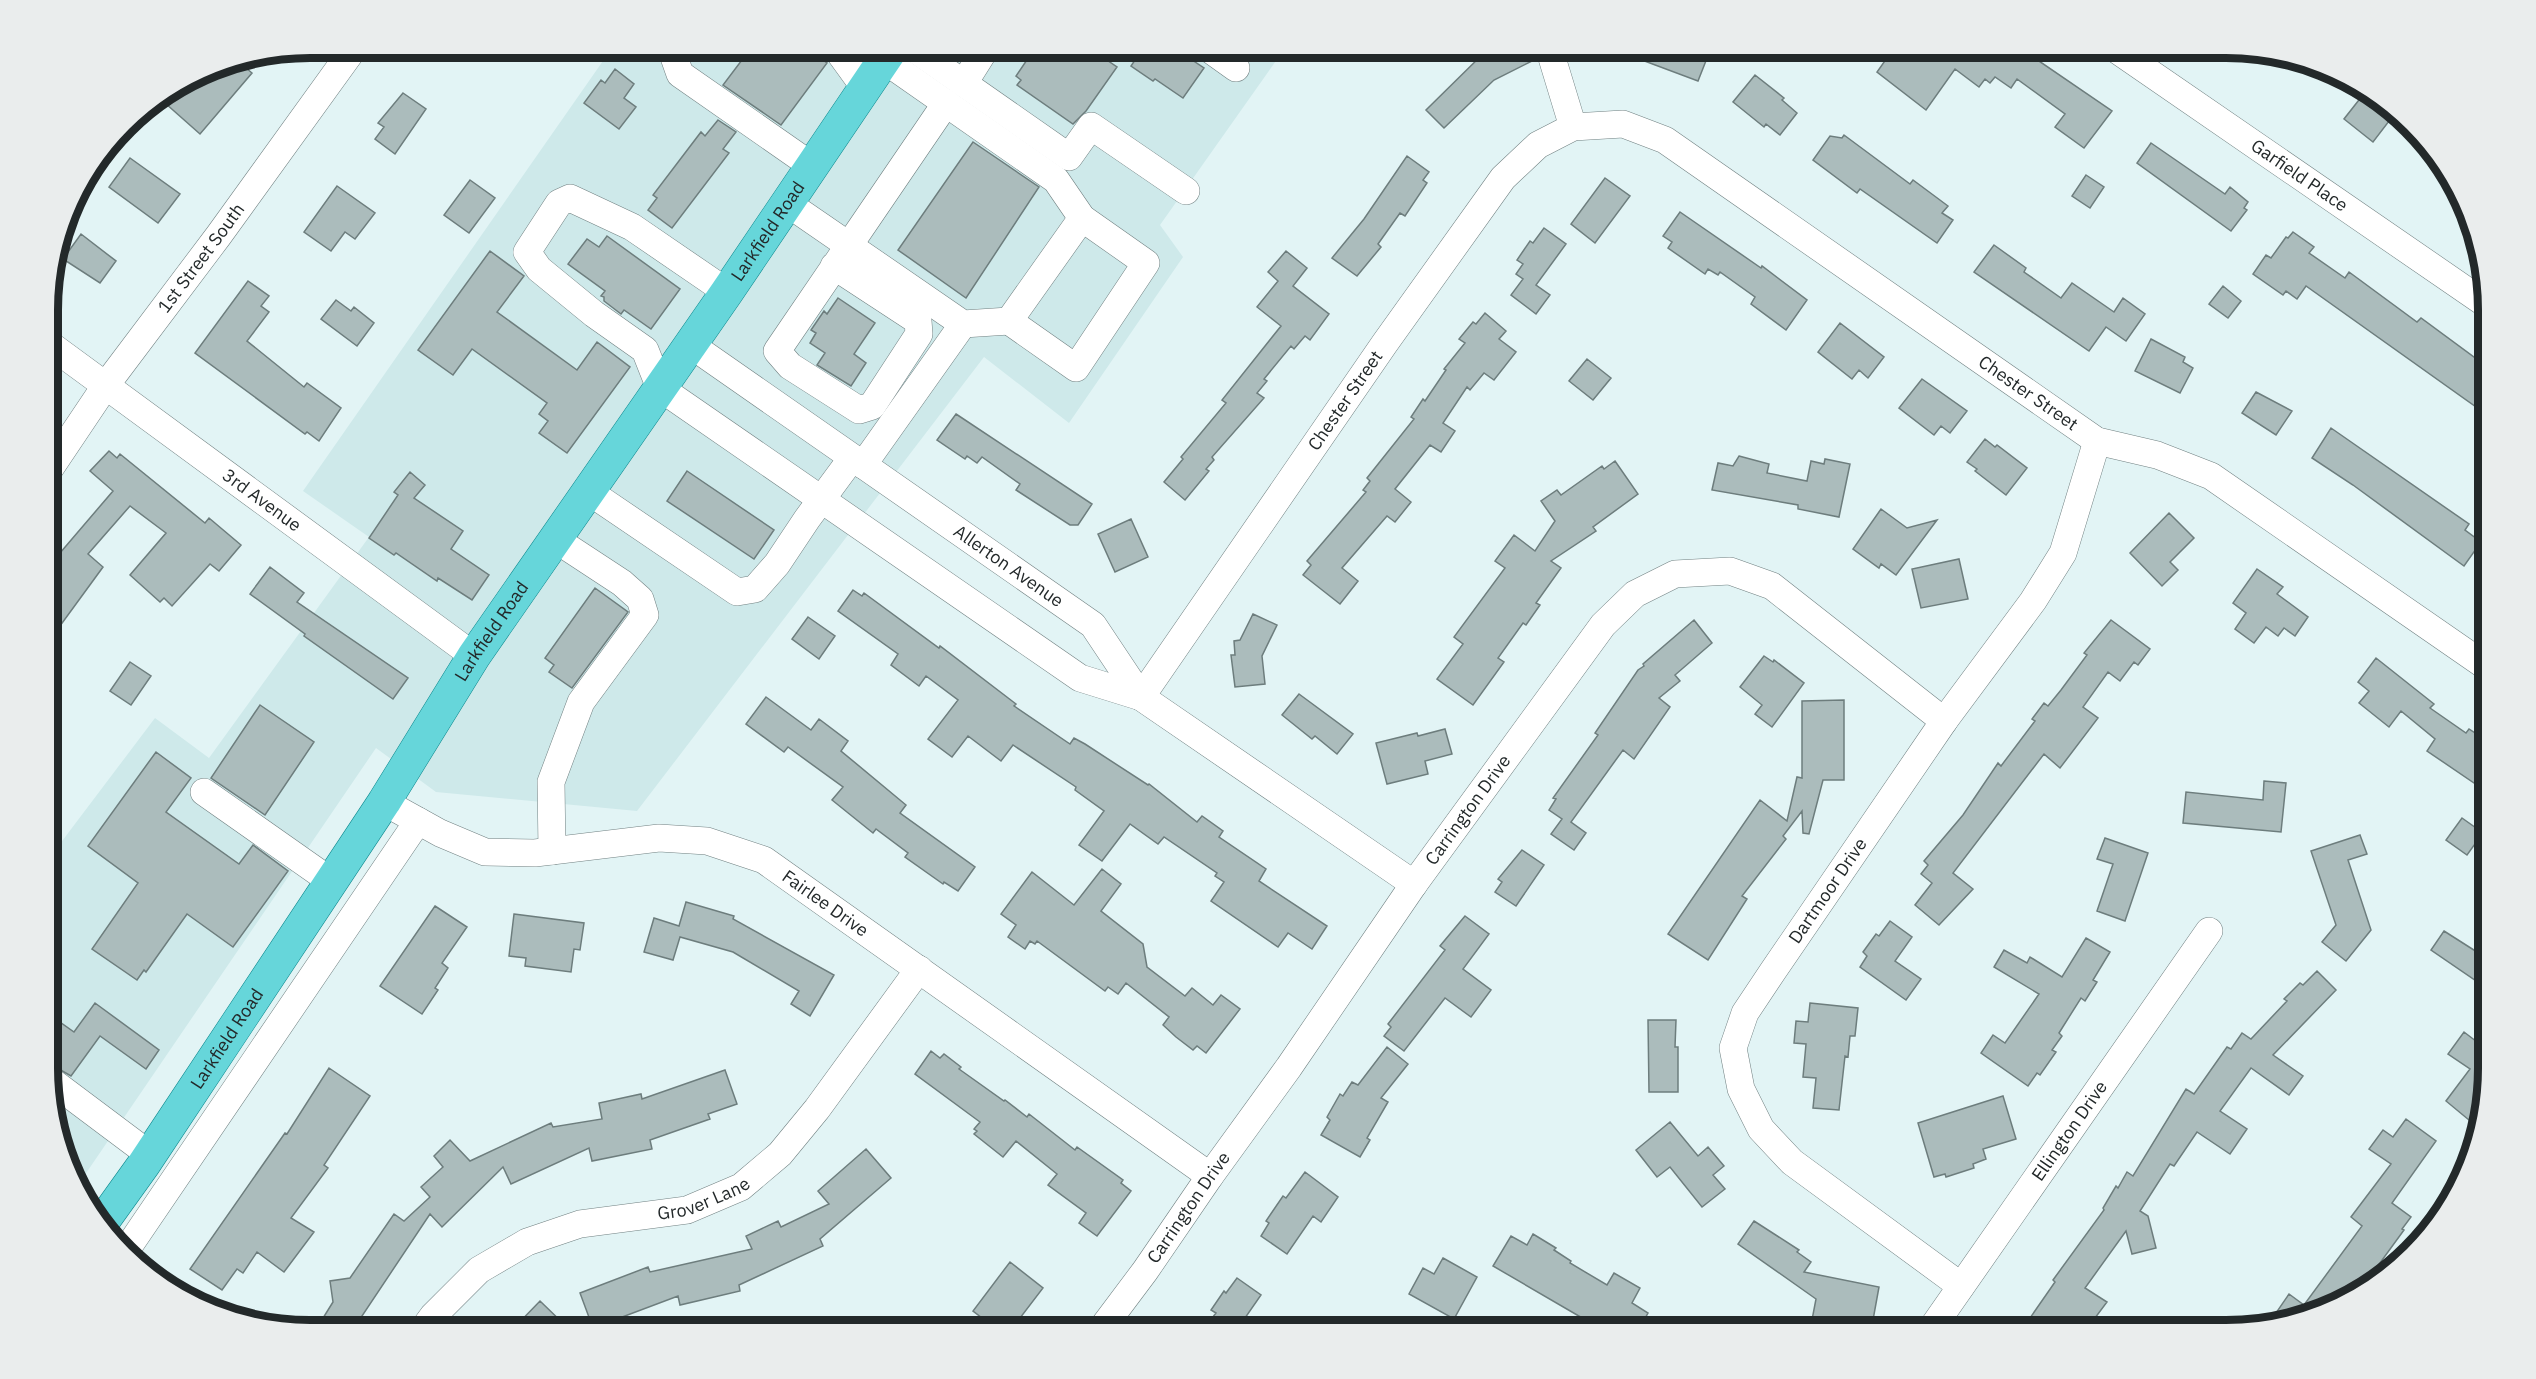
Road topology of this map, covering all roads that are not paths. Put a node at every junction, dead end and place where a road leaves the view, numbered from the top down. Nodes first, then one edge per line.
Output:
1 (347, 58) edge
2 (674, 58) edge
3 (843, 58) edge
4 (892, 58) edge
5 (903, 58) edge
6 (910, 58) edge
7 (980, 58) edge
8 (1222, 58) edge
9 (1552, 58) edge
10 (2129, 58) edge
11 (1236, 68) dead end
12 (964, 83) junction
13 (865, 88) junction
14 (946, 103) junction
15 (1573, 127) junction
16 (812, 166) junction
17 (1186, 191) dead end
18 (787, 203) junction
19 (1082, 218) junction
20 (842, 256) junction
21 (727, 291) junction
22 (2477, 298) edge
23 (1009, 321) junction
24 (963, 324) junction
25 (691, 345) junction
26 (58, 350) edge
27 (106, 385) junction
28 (660, 388) junction
29 (2097, 441) junction
30 (58, 457) edge
31 (857, 462) junction
32 (588, 491) junction
33 (822, 501) junction
34 (555, 539) junction
35 (474, 657) junction
36 (2478, 661) edge
37 (1141, 697) junction
38 (1944, 721) junction
39 (204, 792) dead end
40 (384, 802) junction
41 (418, 821) junction
42 (552, 851) junction
43 (332, 882) junction
44 (1414, 884) junction
45 (2209, 931) dead end
46 (919, 969) junction
47 (59, 1087) edge
48 (150, 1155) junction
49 (1210, 1176) junction
50 (107, 1216) edge
51 (130, 1245) edge
52 (1961, 1286) junction
53 (430, 1320) edge
54 (1108, 1320) edge
55 (1937, 1320) edge

1 - 27 street, 1st Street South
2 - 16 street
3 - 13 street
4 - 13 main road, Larkfield Road
5 - 14 street
6 - 12 street
7 - 12 street
8 - 11 street
9 - 15 street
10 - 22 street, Garfield Place
12 - 17 street
13 - 16 main road, Larkfield Road
14 - 19 street
14 - 20 street
15 - 29 street, Chester Street
15 - 37 street, Chester Street
16 - 18 main road, Larkfield Road
18 - 20 street
18 - 21 main road, Larkfield Road
19 - 23 street
19 - 23 street
20 - 20 street
20 - 24 street
21 - 25 main road, Larkfield Road
21 - 28 street
23 - 24 street
24 - 31 street
25 - 28 main road, Larkfield Road
25 - 31 street, Allerton Avenue
26 - 27 street, 3rd Avenue
27 - 30 street, 1st Street South
27 - 35 street, 3rd Avenue
28 - 32 main road, Larkfield Road
28 - 33 street, Allerton Avenue
29 - 36 street, Chester Street
29 - 38 street, Dartmoor Drive
31 - 33 street
31 - 37 street, Allerton Avenue
32 - 33 street
32 - 34 main road, Larkfield Road
33 - 37 street, Allerton Avenue
34 - 35 main road, Larkfield Road
34 - 42 street
35 - 40 main road, Larkfield Road
37 - 44 street, Allerton Avenue
38 - 44 street, Carrington Drive
38 - 52 street, Dartmoor Drive
39 - 43 street
40 - 41 street, Fairlee Drive
40 - 43 main road, Larkfield Road
41 - 42 street, Fairlee Drive
41 - 51 street
42 - 46 street, Fairlee Drive
43 - 48 main road, Larkfield Road
44 - 49 street, Carrington Drive
45 - 52 street, Ellington Drive
46 - 49 street, Fairlee Drive
46 - 53 street, Grover Lane
47 - 48 street
48 - 50 main road, Larkfield Road
49 - 54 street, Carrington Drive
52 - 55 street, Ellington Drive

